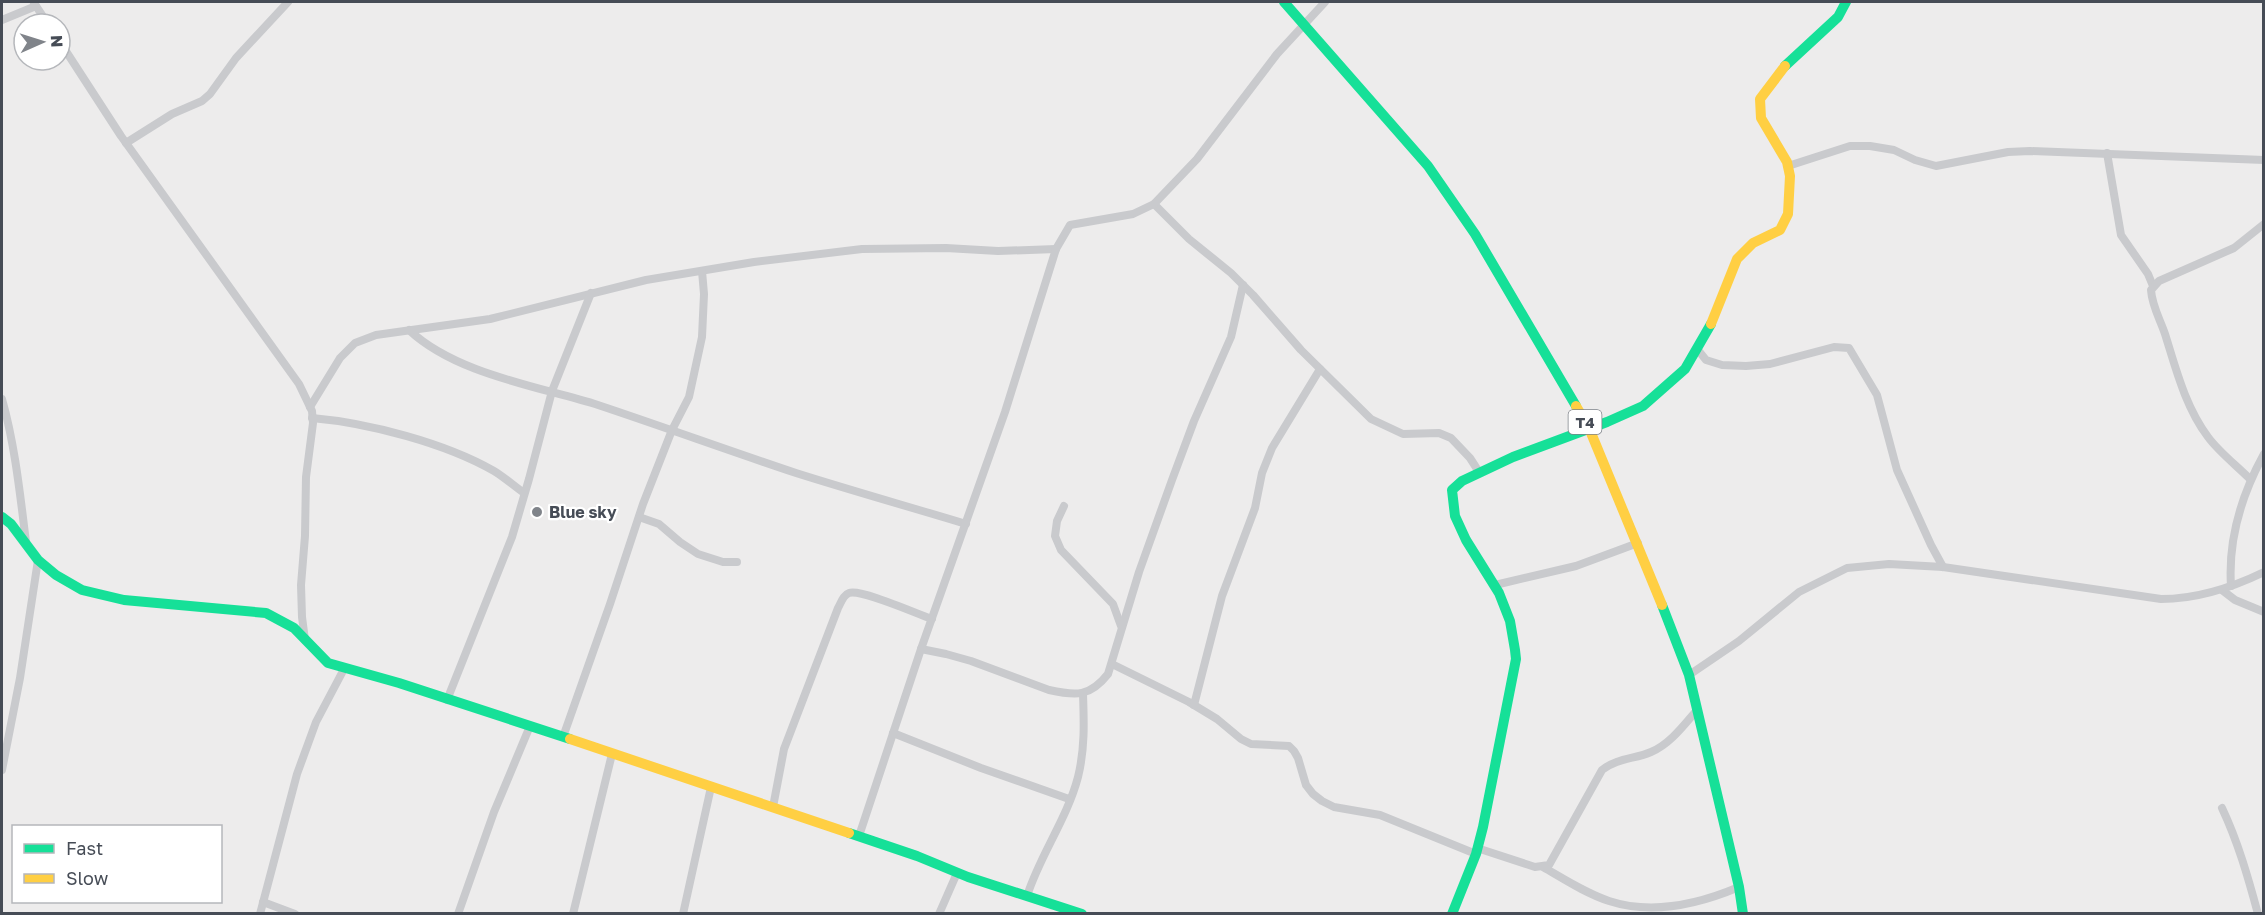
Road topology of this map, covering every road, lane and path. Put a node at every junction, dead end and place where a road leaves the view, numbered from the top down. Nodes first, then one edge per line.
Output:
1 (288, 2) edge
2 (1284, 2) edge
3 (1325, 2) edge
4 (1846, 2) edge
5 (35, 4) edge
6 (2, 20) edge
7 (1305, 24) junction
8 (72, 60) edge
9 (126, 143) junction
10 (2107, 153) junction
11 (2264, 160) edge
12 (1788, 166) junction
13 (1154, 204) junction
14 (2264, 224) edge
15 (1056, 249) junction
16 (702, 271) junction
17 (1243, 285) junction
18 (2153, 286) junction
19 (591, 293) junction
20 (409, 330) junction
21 (1698, 350) junction
22 (1320, 369) junction
23 (552, 391) junction
24 (2, 399) edge
25 (310, 407) junction
26 (312, 418) junction
27 (1588, 428) junction
28 (672, 430) junction
29 (2264, 454) edge
30 (1479, 472) junction
31 (2250, 479) junction
32 (524, 493) junction
33 (1064, 506) dead end
34 (2, 517) edge
35 (639, 518) junction
36 (966, 524) junction
37 (1638, 543) junction
38 (27, 546) junction
39 (38, 560) junction
40 (737, 562) dead end
41 (1943, 567) junction
42 (2264, 572) edge
43 (1495, 585) junction
44 (2231, 586) junction
45 (2222, 590) junction
46 (2264, 612) edge
47 (932, 619) junction
48 (1121, 627) junction
49 (306, 640) junction
50 (921, 649) junction
51 (1112, 664) junction
52 (344, 669) junction
53 (1689, 675) junction
54 (1083, 694) junction
55 (447, 700) junction
56 (1194, 705) junction
57 (1698, 708) junction
58 (530, 726) junction
59 (892, 733) junction
60 (563, 737) junction
61 (612, 754) junction
62 (2, 770) edge
63 (711, 787) junction
64 (1069, 800) junction
65 (773, 807) junction
66 (2222, 808) dead end
67 (859, 836) junction
68 (1476, 851) junction
69 (1543, 867) junction
70 (957, 873) junction
71 (1739, 887) junction
72 (1027, 896) junction
73 (263, 902) junction
74 (260, 914) edge
75 (295, 914) edge
76 (458, 914) edge
77 (573, 914) edge
78 (683, 914) edge
79 (939, 914) edge
80 (1082, 914) edge
81 (1452, 914) edge
82 (1743, 914) edge
83 (2258, 914) edge

1 - 9 street
2 - 7 main road, T4
3 - 7 street
4 - 12 main road
5 - 6 street
7 - 13 street
7 - 27 main road, T4
8 - 9 street
9 - 25 street
10 - 11 street
10 - 12 street
10 - 18 street
12 - 21 main road
13 - 15 street
13 - 17 street
14 - 18 street
15 - 16 street
15 - 36 street
16 - 19 street
16 - 28 street
17 - 22 street
17 - 48 street
18 - 31 street
19 - 20 street
19 - 23 street
20 - 23 street
20 - 25 street
21 - 27 main road
21 - 41 street
22 - 30 street
22 - 56 street
23 - 28 street
23 - 32 street
24 - 38 street
25 - 26 street
26 - 32 street
26 - 49 street
27 - 30 main road
27 - 37 main road, T4
28 - 35 street
28 - 36 street
29 - 31 street
30 - 43 main road
31 - 44 street
32 - 55 street
33 - 48 street
34 - 38 main road
35 - 40 street
35 - 60 street
36 - 47 street
37 - 43 street
37 - 53 main road, T4
38 - 39 main road
39 - 49 main road
39 - 62 street
41 - 45 street
41 - 53 street
42 - 44 street
43 - 68 main road
44 - 45 street
45 - 46 street
47 - 50 street
47 - 65 street
48 - 51 street
49 - 52 main road
50 - 54 street
50 - 59 street
51 - 54 street
51 - 56 street
52 - 55 main road
52 - 73 street
53 - 57 main road, T4
54 - 64 street
55 - 58 main road
56 - 68 street
57 - 69 street
57 - 71 main road, T4
58 - 60 main road
58 - 76 street
59 - 64 street
59 - 67 street
60 - 61 main road
61 - 63 main road
61 - 77 street
63 - 65 main road
63 - 78 street
64 - 72 street
65 - 67 main road
66 - 83 street
67 - 70 main road
68 - 69 street
68 - 81 main road
69 - 71 street
70 - 72 main road
70 - 79 street
71 - 82 main road, T4
72 - 80 main road
73 - 74 street
73 - 75 street

